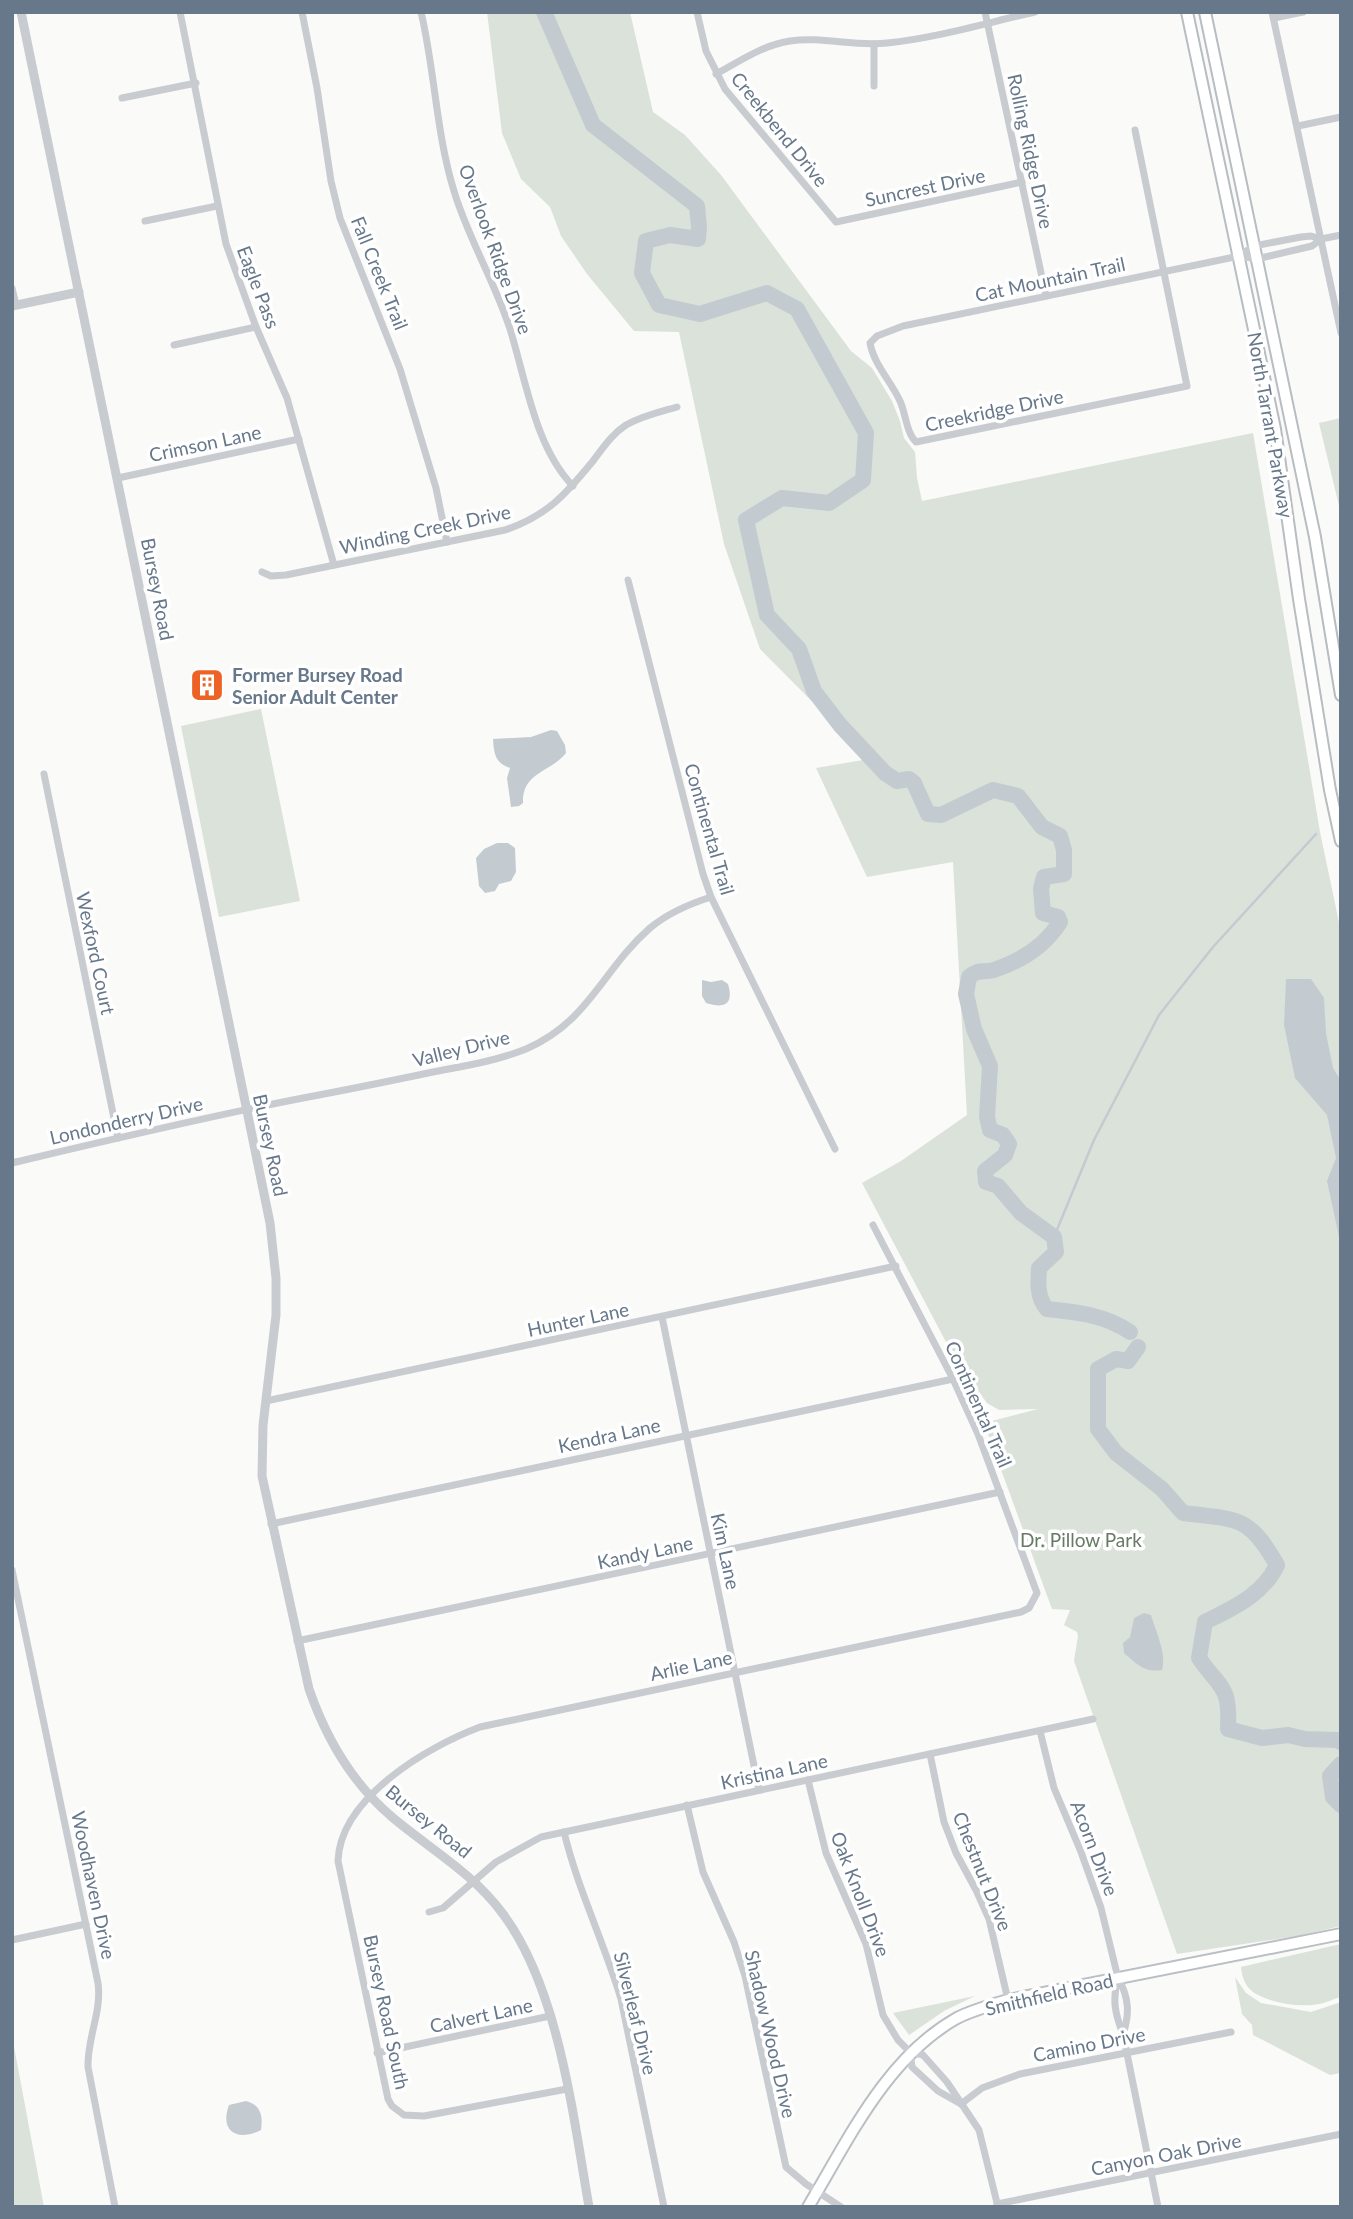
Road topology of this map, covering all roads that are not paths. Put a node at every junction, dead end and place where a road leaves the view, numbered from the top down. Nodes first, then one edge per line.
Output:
1 (21, 12) edge
2 (180, 12) edge
3 (302, 12) edge
4 (421, 12) edge
5 (696, 12) edge
6 (985, 12) edge
7 (1035, 12) edge
8 (1187, 12) edge
9 (1205, 12) edge
10 (1303, 12) edge
11 (1273, 15) edge
12 (987, 23) junction
13 (874, 44) junction
14 (716, 74) junction
15 (196, 83) junction
16 (874, 86) dead end
17 (122, 98) dead end
18 (1341, 117) edge
19 (1298, 126) junction
20 (1135, 130) dead end
21 (1022, 182) junction
22 (217, 206) junction
23 (145, 221) dead end
24 (836, 222) joint
25 (1341, 235) edge
26 (1321, 239) junction
27 (1254, 246) junction
28 (1239, 256) junction
29 (1257, 259) junction
30 (1164, 272) junction
31 (12, 288) edge
32 (79, 292) junction
33 (1045, 296) junction
34 (14, 305) edge
35 (256, 327) junction
36 (1341, 332) edge
37 (870, 343) joint
38 (174, 345) dead end
39 (677, 407) dead end
40 (299, 439) junction
41 (118, 478) junction
42 (573, 486) junction
43 (447, 542) junction
44 (334, 565) junction
45 (262, 572) dead end
46 (628, 580) dead end
47 (1341, 695) edge
48 (44, 774) dead end
49 (1341, 841) edge
50 (711, 897) junction
51 (246, 1109) junction
52 (118, 1138) junction
53 (835, 1149) dead end
54 (12, 1163) edge
55 (873, 1225) dead end
56 (896, 1266) junction
57 (662, 1317) junction
58 (953, 1379) junction
59 (266, 1401) junction
60 (686, 1435) junction
61 (1000, 1493) junction
62 (271, 1524) junction
63 (710, 1554) junction
64 (12, 1570) edge
65 (13, 1580) edge
66 (1034, 1602) joint
67 (297, 1641) junction
68 (735, 1672) junction
69 (1093, 1719) dead end
70 (1040, 1731) junction
71 (930, 1754) junction
72 (808, 1780) junction
73 (759, 1790) junction
74 (371, 1797) junction
75 (687, 1805) junction
76 (564, 1832) junction
77 (474, 1881) junction
78 (429, 1912) dead end
79 (86, 1924) junction
80 (1341, 1934) edge
81 (12, 1940) edge
82 (1118, 1978) junction
83 (1008, 2000) junction
84 (550, 2016) junction
85 (1231, 2032) dead end
86 (1123, 2034) junction
87 (910, 2052) junction
88 (377, 2053) junction
89 (1126, 2053) junction
90 (567, 2089) junction
91 (961, 2104) junction
92 (1341, 2134) edge
93 (1151, 2173) junction
94 (816, 2192) junction
95 (997, 2205) edge
96 (115, 2207) edge
97 (589, 2207) edge
98 (664, 2207) edge
99 (808, 2207) edge
100 (841, 2207) edge
101 (1158, 2207) edge

1 - 32 street, Bursey Road
2 - 15 street, Eagle Pass
3 - 43 street, Fall Creek Trail
4 - 42 street, Overlook Ridge Drive
5 - 14 street, Creekbend Drive
6 - 12 street, Rolling Ridge Drive
7 - 12 street
8 - 28 main road, North Tarrant Parkway
9 - 27 main road, North Tarrant Parkway
10 - 11 street
11 - 19 street
12 - 13 street
12 - 21 street, Rolling Ridge Drive
13 - 14 street
13 - 16 street
14 - 24 street, Creekbend Drive
15 - 17 street
15 - 22 street, Eagle Pass
18 - 19 street
19 - 26 street
20 - 30 street
21 - 24 street, Suncrest Drive
21 - 33 street, Rolling Ridge Drive
22 - 23 street
22 - 35 street, Eagle Pass
25 - 26 street, Cat Mountain Trail
26 - 27 street, Cat Mountain Trail
26 - 29 street, Cat Mountain Trail
26 - 36 street
27 - 28 street, Cat Mountain Trail
27 - 29 main road, North Tarrant Parkway
28 - 29 street, Cat Mountain Trail
28 - 30 street, Cat Mountain Trail
28 - 49 main road, North Tarrant Parkway
29 - 47 main road, North Tarrant Parkway
30 - 33 street, Cat Mountain Trail
30 - 37 street, Creekridge Drive
31 - 34 street
32 - 34 street
32 - 41 street, Bursey Road
33 - 37 street, Cat Mountain Trail
35 - 38 street
35 - 40 street, Eagle Pass
39 - 42 street, Winding Creek Drive
40 - 41 street, Crimson Lane
40 - 44 street, Eagle Pass
41 - 51 street, Bursey Road
42 - 43 street, Winding Creek Drive
43 - 44 street, Winding Creek Drive
44 - 45 street, Winding Creek Drive
46 - 50 street, Continental Trail
48 - 52 street, Wexford Court
50 - 51 street, Valley Drive
50 - 53 street, Continental Trail
51 - 52 street, Londonderry Drive
51 - 59 street, Bursey Road
52 - 54 street, Londonderry Drive
55 - 56 street, Continental Trail
56 - 57 street, Hunter Lane
56 - 58 street, Continental Trail
57 - 59 street, Hunter Lane
57 - 60 street, Kim Lane
58 - 60 street, Kendra Lane
58 - 61 street, Continental Trail
59 - 62 street, Bursey Road
60 - 62 street, Kendra Lane
60 - 63 street, Kim Lane
61 - 63 street, Kandy Lane
61 - 66 street, Continental Trail
62 - 67 street, Bursey Road
63 - 67 street, Kandy Lane
63 - 68 street, Kim Lane
64 - 65 street, Woodhaven Drive
65 - 79 street, Woodhaven Drive
66 - 68 street, Arlie Lane
67 - 74 street, Bursey Road
68 - 73 street, Kim Lane
68 - 74 street, Arlie Lane
69 - 70 street, Kristina Lane
70 - 71 street, Kristina Lane
70 - 82 street, Acorn Drive
71 - 72 street, Kristina Lane
71 - 83 street, Chestnut Drive
72 - 73 street, Kristina Lane
72 - 87 street, Oak Knoll Drive
73 - 75 street, Kristina Lane
74 - 77 street, Bursey Road
74 - 88 street, Bursey Road South
75 - 76 street, Kristina Lane
75 - 94 street, Shadow Wood Drive
76 - 77 street, Kristina Lane
76 - 98 street, Silverleaf Drive
77 - 78 street, Kristina Lane
77 - 84 street, Bursey Road
79 - 81 street
79 - 96 street, Woodhaven Drive
80 - 82 main road, Smithfield Road
82 - 83 main road, Smithfield Road
82 - 86 street, Acorn Drive
82 - 86 street, Acorn Drive
83 - 87 main road, Smithfield Road
84 - 88 street, Calvert Lane
84 - 90 street, Bursey Road
85 - 89 street, Camino Drive
86 - 89 street, Acorn Drive
87 - 91 street, Oak Knoll Drive
87 - 91 street, Oak Knoll Drive
87 - 94 main road, Smithfield Road
88 - 90 street, Bursey Road South
89 - 91 street, Camino Drive
89 - 93 street, Acorn Drive
90 - 97 street, Bursey Road
91 - 95 street, Oak Knoll Drive
92 - 93 street, Canyon Oak Drive
93 - 95 street, Canyon Oak Drive
93 - 101 street, Acorn Drive
94 - 99 main road, Smithfield Road
94 - 100 street, Shadow Wood Drive

